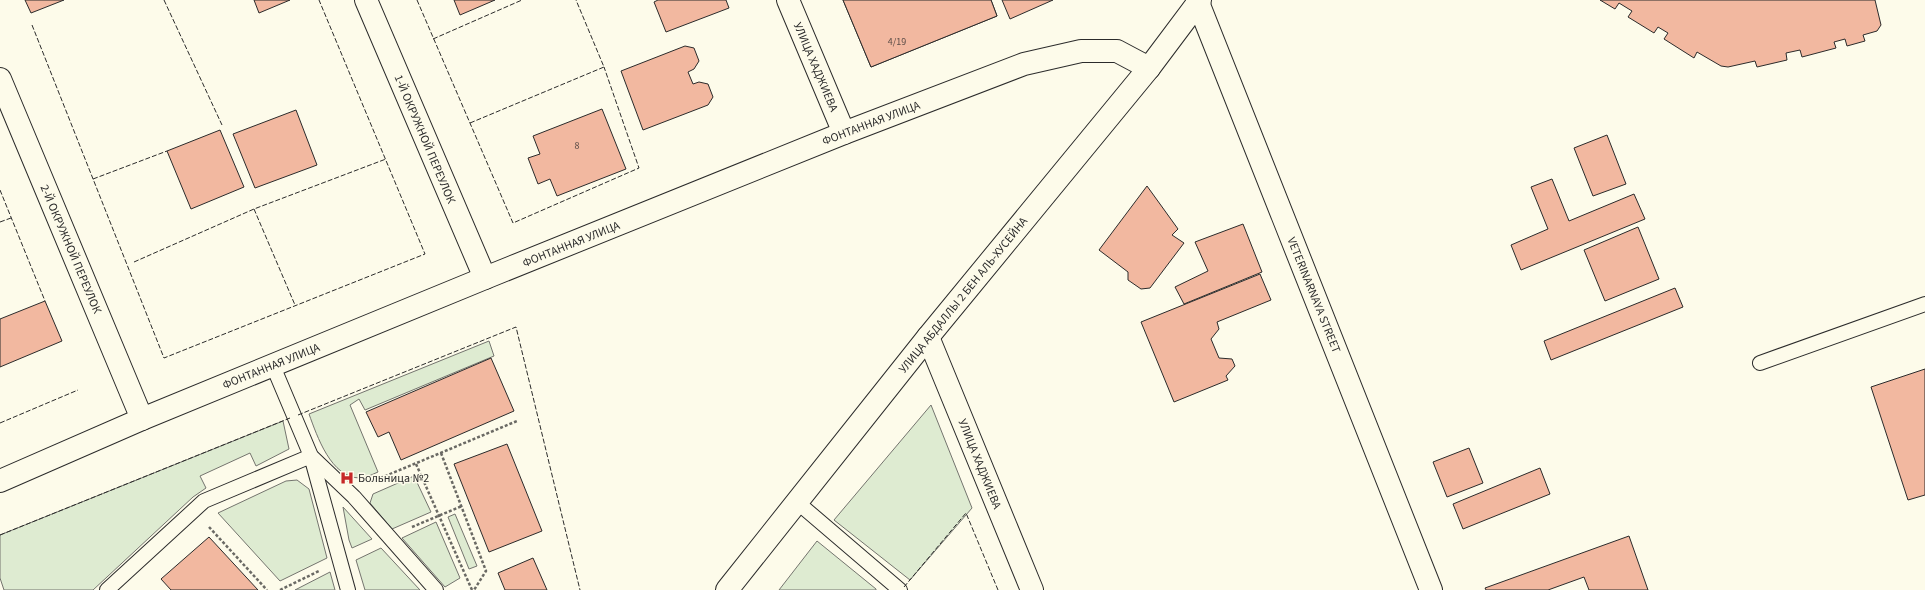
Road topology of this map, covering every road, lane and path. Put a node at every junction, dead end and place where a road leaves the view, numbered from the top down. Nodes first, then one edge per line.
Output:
1 (366, 0) edge
2 (788, 0) edge
3 (1198, 1) edge
4 (1149, 68) junction
5 (0, 79) edge
6 (844, 134) junction
7 (485, 278) junction
8 (1925, 304) edge
9 (928, 337) junction
10 (1760, 363) dead end
11 (273, 366) junction
12 (142, 419) junction
13 (517, 421) dead end
14 (441, 453) junction
15 (311, 456) junction
16 (416, 464) junction
17 (0, 481) edge
18 (349, 492) junction
19 (797, 502) junction
20 (193, 511) junction
21 (892, 587) edge
22 (107, 590) edge
23 (267, 590) edge
24 (348, 590) edge
25 (436, 590) edge
26 (473, 590) edge
27 (727, 590) edge
28 (1032, 590) edge
29 (1431, 590) edge

1 - 7 street, 1-Й ОКРУЖНОЙ ПЕРЕУЛОК
2 - 6 street, УЛИЦА ХАДЖИЕВА
3 - 4 street, УЛИЦА АБДАЛЛЫ 2 БЕН АЛЬ-ХУСЕЙНА
3 - 29 street, VETERINARNAYA STREET
4 - 6 street, ФОНТАННАЯ УЛИЦА
4 - 9 street, УЛИЦА АБДАЛЛЫ 2 БЕН АЛЬ-ХУСЕЙНА
5 - 12 street, 2-Й ОКРУЖНОЙ ПЕРЕУЛОК
6 - 7 street, ФОНТАННАЯ УЛИЦА
7 - 11 street, ФОНТАННАЯ УЛИЦА
8 - 10 lane
9 - 19 street, УЛИЦА АБДАЛЛЫ 2 БЕН АЛЬ-ХУСЕЙНА
9 - 28 street, УЛИЦА ХАДЖИЕВА
11 - 12 street, ФОНТАННАЯ УЛИЦА
11 - 15 lane
12 - 17 street, ФОНТАННАЯ УЛИЦА
13 - 14 path
14 - 16 path
14 - 26 path
15 - 18 lane
15 - 20 lane
15 - 24 lane
16 - 18 path
16 - 26 path
18 - 25 lane
19 - 21 lane
19 - 27 street, УЛИЦА АБДАЛЛЫ 2 БЕН АЛЬ-ХУСЕЙНА
20 - 22 lane
20 - 23 path

